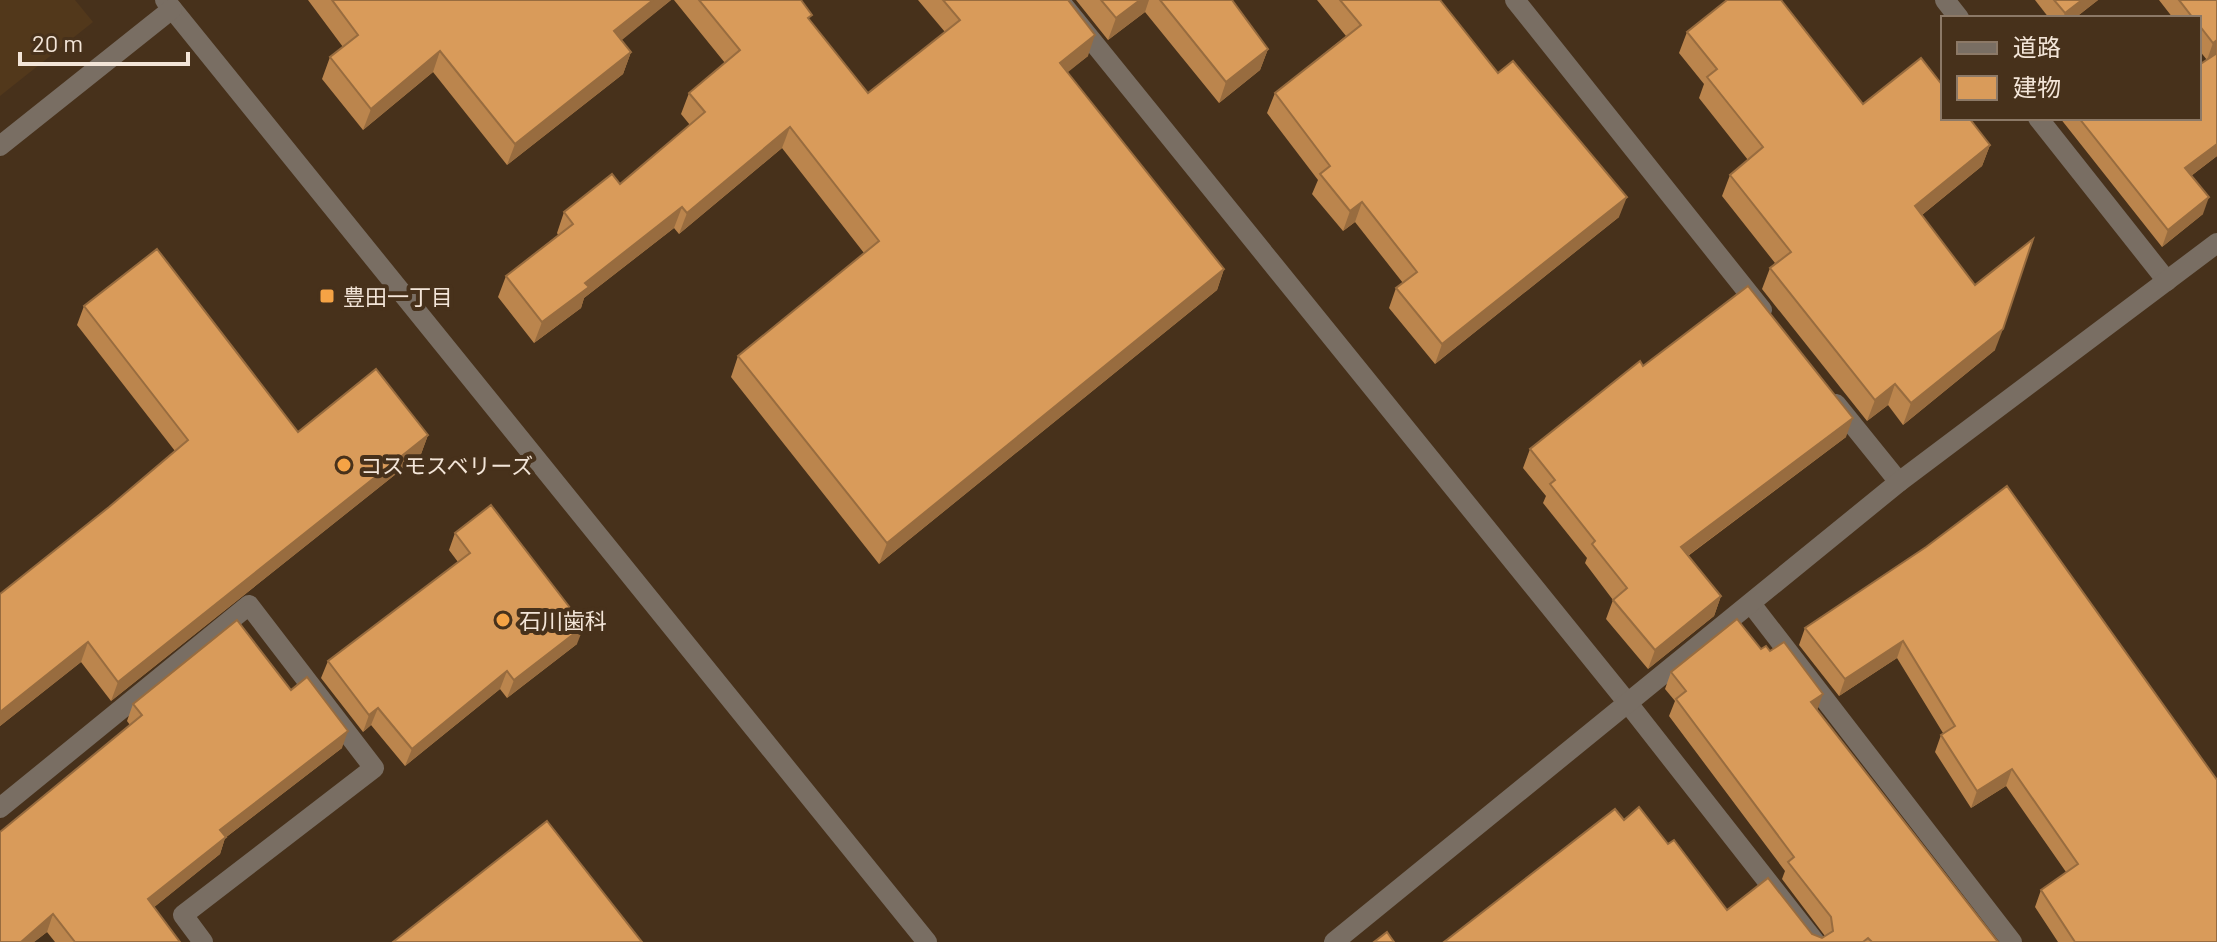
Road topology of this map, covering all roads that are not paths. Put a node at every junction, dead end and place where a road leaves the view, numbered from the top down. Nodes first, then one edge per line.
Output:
1 (1059, 0) edge
2 (1515, 0) edge
3 (1945, 0) edge
4 (168, 4) edge
5 (1957, 16) edge
6 (2040, 120) edge
7 (0, 146) edge
8 (2217, 243) edge
9 (2167, 281) junction
10 (1771, 322) edge
11 (1820, 383) edge
12 (1899, 482) junction
13 (1752, 605) junction
14 (1627, 702) junction
15 (0, 808) edge
16 (203, 942) edge
17 (927, 942) edge
18 (1334, 942) edge
19 (1815, 942) edge
20 (2012, 942) edge

1 - 14 street
2 - 10 street
3 - 5 street
4 - 7 street
4 - 17 street
6 - 9 street
8 - 9 street
9 - 12 street
11 - 12 street
12 - 13 street
13 - 14 street
13 - 20 street
14 - 18 street
14 - 19 street
15 - 16 street

